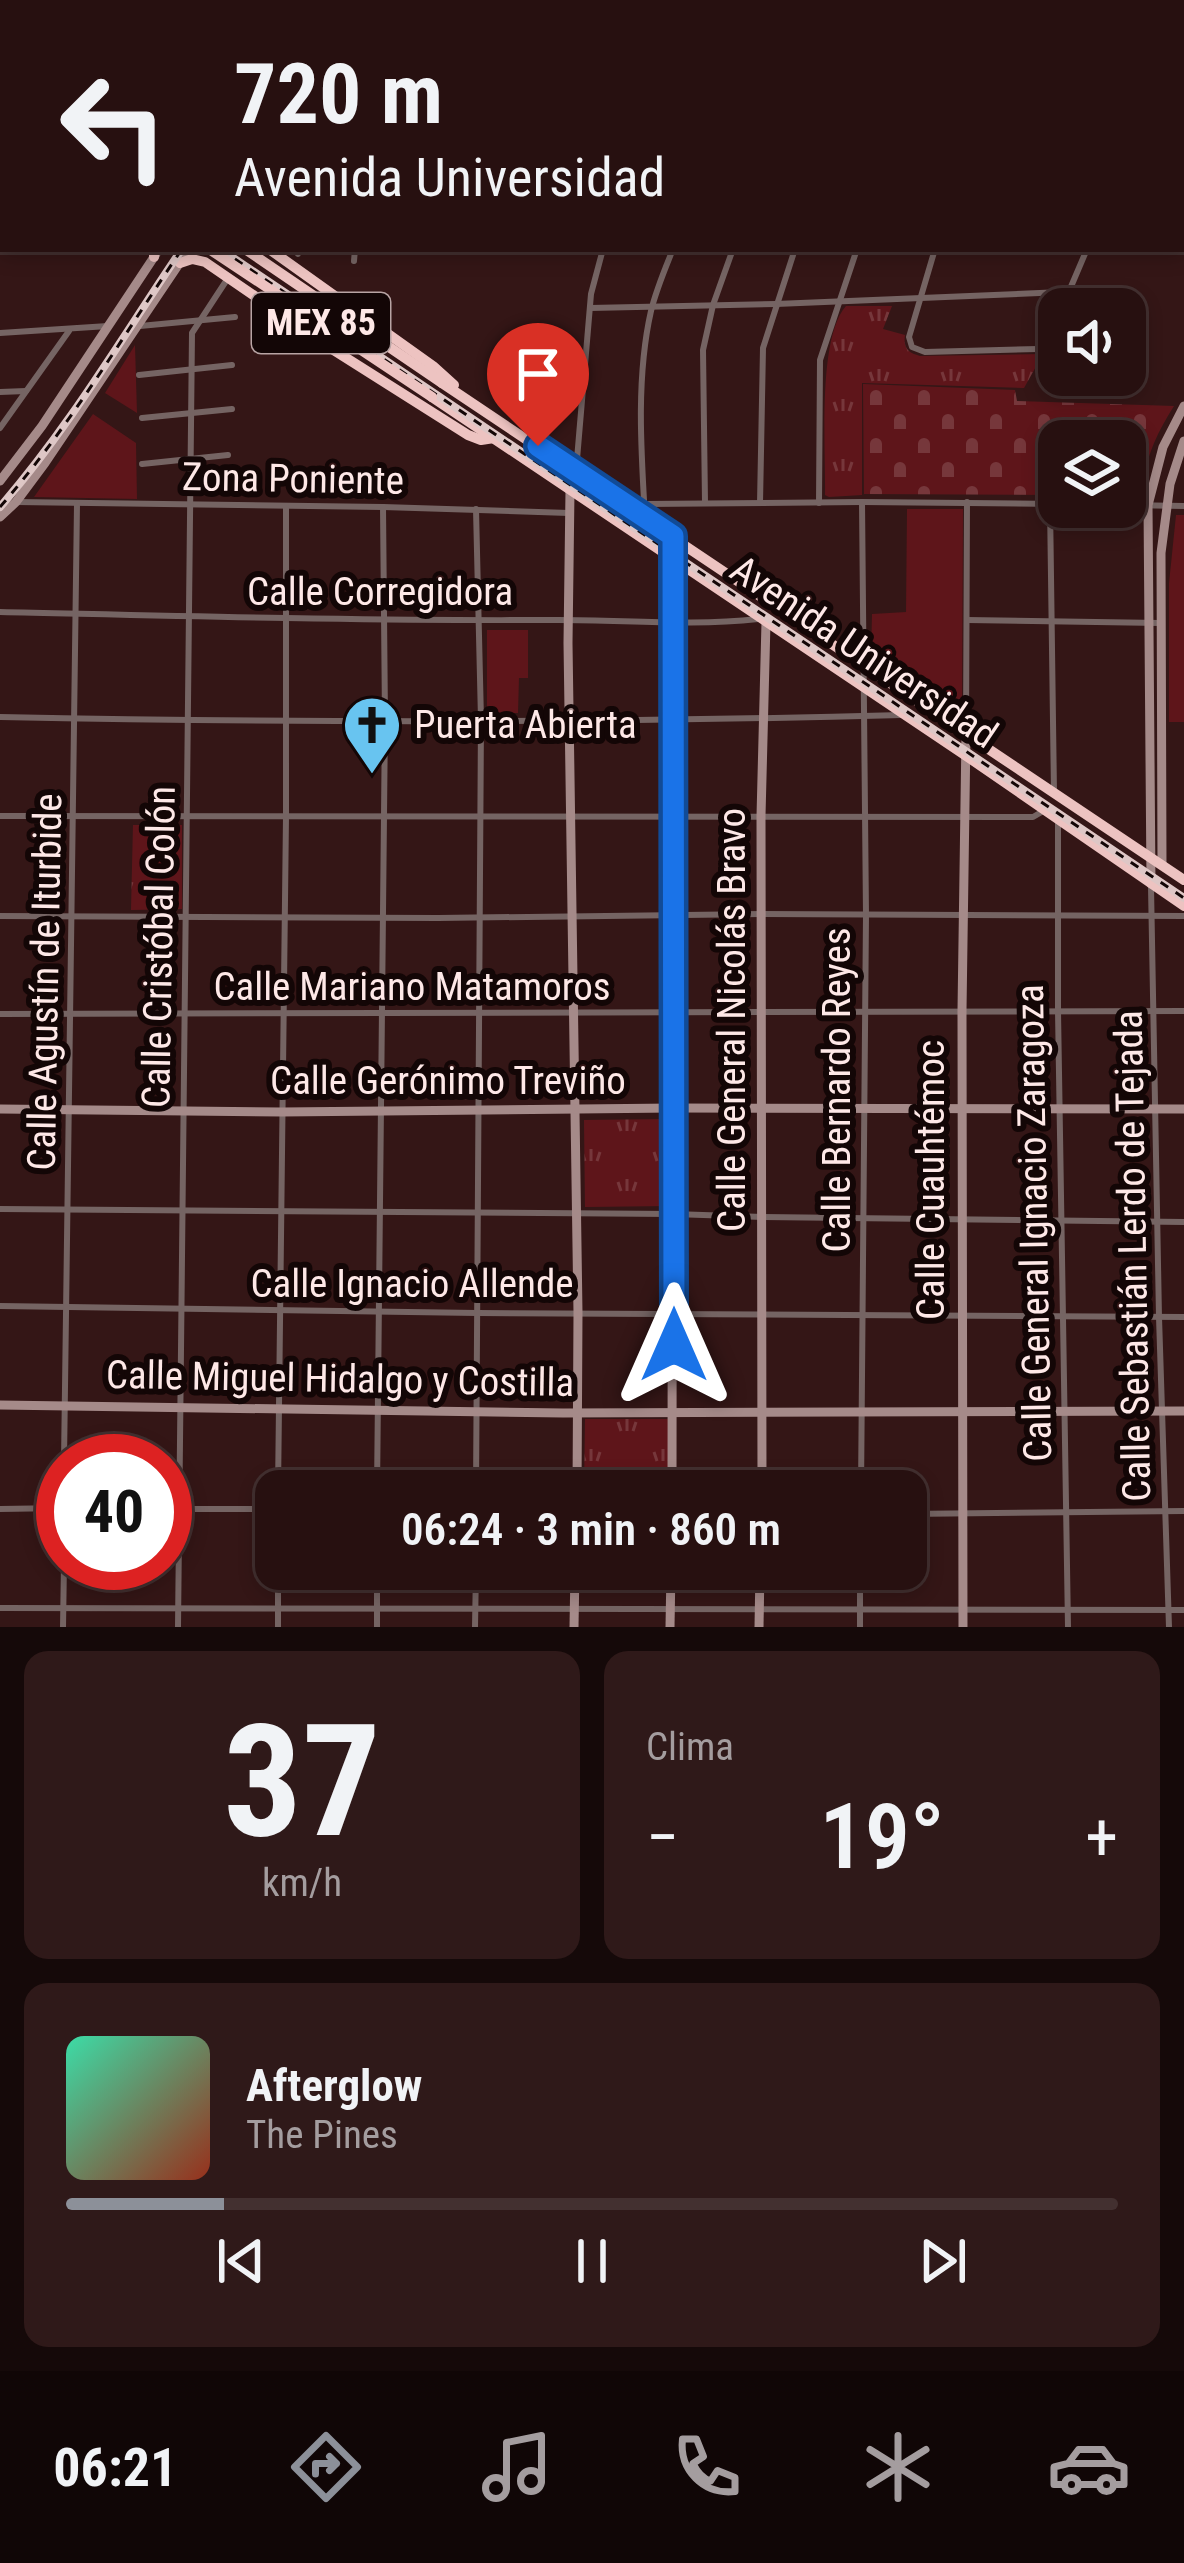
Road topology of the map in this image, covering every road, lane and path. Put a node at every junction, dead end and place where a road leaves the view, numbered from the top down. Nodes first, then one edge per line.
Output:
1 (156, 252) edge
2 (187, 252) edge
3 (214, 252) edge
4 (246, 252) edge
5 (252, 252) edge
6 (273, 252) edge
7 (355, 252) edge
8 (602, 252) edge
9 (672, 252) edge
10 (733, 252) edge
11 (794, 252) edge
12 (856, 252) edge
13 (934, 252) edge
14 (1086, 252) edge
15 (354, 261) dead end
16 (180, 263) junction
17 (227, 278) junction
18 (241, 287) junction
19 (921, 297) junction
20 (839, 301) junction
21 (776, 304) junction
22 (713, 305) junction
23 (590, 308) junction
24 (651, 308) junction
25 (236, 316) dead end
26 (197, 322) junction
27 (108, 326) junction
28 (136, 327) junction
29 (69, 331) junction
30 (0, 334) edge
31 (1038, 349) dead end
32 (232, 365) dead end
33 (191, 369) junction
34 (139, 374) dead end
35 (28, 390) junction
36 (0, 392) edge
37 (464, 397) junction
38 (1184, 406) edge
39 (232, 410) dead end
40 (190, 414) junction
41 (142, 418) dead end
42 (0, 428) edge
43 (494, 438) junction
44 (1184, 441) edge
45 (228, 455) dead end
46 (190, 459) junction
47 (142, 464) dead end
48 (576, 471) junction
49 (0, 481) edge
50 (570, 490) junction
51 (16, 502) junction
52 (862, 502) junction
53 (967, 502) junction
54 (705, 503) junction
55 (760, 503) junction
56 (819, 503) junction
57 (77, 504) junction
58 (645, 504) junction
59 (1038, 504) edge
60 (190, 505) junction
61 (1148, 505) junction
62 (286, 506) junction
63 (383, 506) junction
64 (1166, 506) junction
65 (1184, 506) edge
66 (476, 509) junction
67 (569, 513) junction
68 (0, 517) edge
69 (646, 518) junction
70 (1054, 528) edge
71 (673, 536) junction
72 (674, 560) junction
73 (0, 613) edge
74 (76, 614) junction
75 (188, 617) junction
76 (383, 619) junction
77 (286, 620) junction
78 (479, 620) junction
79 (568, 620) junction
80 (763, 620) junction
81 (967, 620) junction
82 (1052, 622) junction
83 (673, 623) junction
84 (1154, 623) junction
85 (864, 664) junction
86 (865, 689) junction
87 (904, 715) junction
88 (864, 716) junction
89 (0, 717) edge
90 (75, 718) junction
91 (188, 719) junction
92 (286, 719) junction
93 (385, 719) junction
94 (673, 719) junction
95 (763, 719) junction
96 (481, 720) junction
97 (569, 720) junction
98 (966, 734) junction
99 (965, 755) junction
100 (1054, 793) junction
101 (1045, 810) junction
102 (0, 816) edge
103 (73, 816) junction
104 (187, 816) junction
105 (286, 816) junction
106 (384, 816) junction
107 (761, 816) junction
108 (866, 816) junction
109 (571, 817) junction
110 (673, 817) junction
111 (964, 817) junction
112 (481, 818) junction
113 (1058, 818) junction
114 (1156, 861) junction
115 (1184, 880) edge
116 (1151, 884) junction
117 (1184, 906) edge
118 (762, 914) junction
119 (1057, 914) junction
120 (573, 915) junction
121 (866, 915) junction
122 (963, 915) junction
123 (1153, 915) junction
124 (0, 916) edge
125 (72, 916) junction
126 (480, 916) junction
127 (674, 916) junction
128 (1184, 916) edge
129 (186, 917) junction
130 (383, 917) junction
131 (284, 918) junction
132 (962, 1010) junction
133 (763, 1011) junction
134 (864, 1011) junction
135 (1058, 1011) junction
136 (1154, 1011) junction
137 (1184, 1011) edge
138 (478, 1012) junction
139 (674, 1012) junction
140 (382, 1013) junction
141 (573, 1013) junction
142 (0, 1014) edge
143 (284, 1014) junction
144 (71, 1015) junction
145 (186, 1015) junction
146 (674, 1108) junction
147 (0, 1109) edge
148 (1155, 1109) junction
149 (1184, 1109) edge
150 (70, 1110) junction
151 (574, 1110) junction
152 (763, 1110) junction
153 (865, 1110) junction
154 (1060, 1110) junction
155 (477, 1111) junction
156 (962, 1111) junction
157 (184, 1112) junction
158 (283, 1112) junction
159 (380, 1112) junction
160 (0, 1209) edge
161 (69, 1210) junction
162 (182, 1211) junction
163 (281, 1212) junction
164 (380, 1213) junction
165 (476, 1213) junction
166 (576, 1214) junction
167 (673, 1214) junction
168 (763, 1217) junction
169 (864, 1217) junction
170 (961, 1220) junction
171 (1061, 1221) junction
172 (1157, 1222) junction
173 (1184, 1222) edge
174 (0, 1306) edge
175 (68, 1307) junction
176 (182, 1309) junction
177 (281, 1311) junction
178 (379, 1311) junction
179 (477, 1312) junction
180 (674, 1312) junction
181 (578, 1313) junction
182 (764, 1313) junction
183 (862, 1315) junction
184 (961, 1316) junction
185 (1062, 1317) junction
186 (1159, 1317) junction
187 (1184, 1317) edge
188 (0, 1405) edge
189 (65, 1406) junction
190 (180, 1408) junction
191 (278, 1408) junction
192 (377, 1410) junction
193 (477, 1410) junction
194 (674, 1411) junction
195 (577, 1412) junction
196 (962, 1412) junction
197 (1064, 1412) junction
198 (1163, 1412) junction
199 (1184, 1412) edge
200 (764, 1413) junction
201 (862, 1413) junction
202 (64, 1434) edge
203 (180, 1434) edge
204 (278, 1470) edge
205 (377, 1470) edge
206 (476, 1470) edge
207 (577, 1470) edge
208 (673, 1470) edge
209 (763, 1470) edge
210 (861, 1470) edge
211 (36, 1508) edge
212 (0, 1509) edge
213 (192, 1509) edge
214 (255, 1509) edge
215 (1167, 1510) junction
216 (1184, 1510) edge
217 (1066, 1513) junction
218 (927, 1514) edge
219 (964, 1514) junction
220 (63, 1590) edge
221 (178, 1590) edge
222 (278, 1590) edge
223 (377, 1590) edge
224 (476, 1590) edge
225 (574, 1590) edge
226 (670, 1590) edge
227 (759, 1590) edge
228 (860, 1590) edge
229 (0, 1608) edge
230 (63, 1608) junction
231 (178, 1608) junction
232 (278, 1608) junction
233 (377, 1608) junction
234 (476, 1608) junction
235 (574, 1608) junction
236 (670, 1609) junction
237 (759, 1610) junction
238 (860, 1610) junction
239 (1184, 1610) edge
240 (1169, 1611) junction
241 (964, 1612) junction
242 (1068, 1612) junction
243 (63, 1627) edge
244 (178, 1627) edge
245 (278, 1627) edge
246 (377, 1627) edge
247 (476, 1627) edge
248 (574, 1627) edge
249 (670, 1627) edge
250 (759, 1627) edge
251 (860, 1627) edge
252 (963, 1627) edge
253 (1068, 1627) edge
254 (1169, 1627) edge

1 - 27 street
2 - 16 street
3 - 43 highway, Avenida Universidad / MEX 85, bridge
4 - 18 highway
5 - 37 highway, Avenida Universidad / MEX 85, bridge
6 - 37 highway
7 - 15 street
8 - 23 street
9 - 24 street
10 - 22 street
11 - 21 street
12 - 20 street
13 - 19 street
14 - 19 street
16 - 17 highway
16 - 28 street
17 - 18 highway
17 - 26 street, Calle Cristóbal Colón
18 - 43 highway
19 - 20 street
19 - 31 street
20 - 21 street
20 - 56 street
21 - 22 street
21 - 55 street
22 - 24 street
22 - 54 street
23 - 24 street
23 - 48 street
24 - 58 street
25 - 26 street
26 - 28 street
26 - 33 street, Calle Cristóbal Colón
27 - 29 street
27 - 49 street
28 - 51 street
29 - 30 street
29 - 35 street
32 - 33 street
33 - 34 street
33 - 40 street, Calle Cristóbal Colón
35 - 36 street
35 - 42 street
37 - 48 highway, Avenida Universidad / MEX 85
38 - 61 street
39 - 40 street
40 - 41 street
40 - 46 street, Calle Cristóbal Colón
43 - 50 highway, Avenida Universidad / MEX 85
44 - 64 street
45 - 46 street
46 - 47 street
46 - 60 street, Calle Cristóbal Colón
48 - 69 highway, Avenida Universidad / MEX 85
50 - 67 street
50 - 72 highway, Avenida Universidad / MEX 85
51 - 57 street, Zona Poniente
51 - 68 street
52 - 53 street
52 - 56 street
52 - 85 street, Calle Bernardo Reyes
53 - 59 street
53 - 81 street
54 - 55 street
54 - 58 street
55 - 56 street
57 - 60 street, Zona Poniente
57 - 74 street, Calle Agustín de Iturbide
58 - 69 street
60 - 62 street, Zona Poniente
60 - 75 street, Calle Cristóbal Colón
61 - 64 street
61 - 84 street
62 - 63 street, Zona Poniente
62 - 77 street
63 - 66 street, Zona Poniente
63 - 76 street
64 - 65 street
64 - 84 street
66 - 67 street, Zona Poniente
66 - 78 street
67 - 79 street
69 - 71 highway, Avenida Universidad / MEX 85
70 - 82 street
71 - 72 street
71 - 85 highway, Avenida Universidad / MEX 85
72 - 80 highway, Avenida Universidad / MEX 85
72 - 83 street
73 - 74 street, Calle Corregidora
74 - 75 street, Calle Corregidora
74 - 90 street, Calle Agustín de Iturbide
75 - 77 street, Calle Corregidora
75 - 91 street, Calle Cristóbal Colón
76 - 77 street, Calle Corregidora
76 - 78 street, Calle Corregidora
76 - 93 street
77 - 92 street
78 - 79 street, Calle Corregidora
78 - 96 street
79 - 83 street, Calle Corregidora
79 - 97 street
80 - 83 street, Calle Corregidora
80 - 86 highway, Avenida Universidad / MEX 85
80 - 95 street, Calle General Nicolás Bravo
81 - 82 street
81 - 98 street
82 - 84 street
82 - 100 street
83 - 94 street
84 - 114 street
85 - 86 street, Calle Bernardo Reyes
85 - 98 highway, Avenida Universidad / MEX 85
86 - 87 highway, Avenida Universidad / MEX 85
86 - 88 street, Calle Bernardo Reyes
87 - 88 street
87 - 99 highway, Avenida Universidad / MEX 85
88 - 95 street
88 - 108 street, Calle Bernardo Reyes
89 - 90 street
90 - 91 street
90 - 103 street, Calle Agustín de Iturbide
91 - 92 street
91 - 104 street, Calle Cristóbal Colón
92 - 93 street
92 - 105 street
93 - 96 street
93 - 106 street
94 - 95 street
94 - 97 street
94 - 110 street
95 - 107 street, Calle General Nicolás Bravo
96 - 97 street
96 - 112 street
97 - 109 street
98 - 99 street, Calle Cuauhtémoc
98 - 100 highway, Avenida Universidad / MEX 85
99 - 101 highway, Avenida Universidad / MEX 85
99 - 111 street, Calle Cuauhtémoc
100 - 114 highway, Avenida Universidad / MEX 85
101 - 111 street
101 - 113 highway, Avenida Universidad / MEX 85
102 - 103 street
103 - 104 street
103 - 125 street, Calle Agustín de Iturbide
104 - 105 street
104 - 129 street, Calle Cristóbal Colón
105 - 106 street
105 - 131 street
106 - 112 street
106 - 130 street
107 - 108 street
107 - 110 street
107 - 118 street, Calle General Nicolás Bravo
108 - 111 street
108 - 121 street, Calle Bernardo Reyes
109 - 110 street
109 - 112 street
109 - 120 street
110 - 127 street
111 - 122 street, Calle Cuauhtémoc
112 - 126 street
113 - 116 highway, Avenida Universidad / MEX 85
113 - 119 street, Calle General Ignacio Zaragoza
114 - 115 highway, Avenida Universidad / MEX 85
114 - 116 street
116 - 117 highway, Avenida Universidad / MEX 85
116 - 123 street, Calle Sebastián Lerdo de Tejada
118 - 121 street
118 - 127 street
118 - 133 street, Calle General Nicolás Bravo
119 - 122 street
119 - 123 street
119 - 135 street, Calle General Ignacio Zaragoza
120 - 126 street
120 - 127 street
120 - 141 street
121 - 122 street
121 - 134 street, Calle Bernardo Reyes
122 - 132 street, Calle Cuauhtémoc
123 - 128 street
123 - 136 street, Calle Sebastián Lerdo de Tejada
124 - 125 street
125 - 129 street
125 - 144 street, Calle Agustín de Iturbide
126 - 130 street
126 - 138 street
127 - 139 street
129 - 131 street
129 - 145 street, Calle Cristóbal Colón
130 - 131 street
130 - 140 street
131 - 143 street
132 - 134 street, Calle Mariano Matamoros
132 - 135 street, Calle Mariano Matamoros
132 - 156 street, Calle Cuauhtémoc
133 - 134 street, Calle Mariano Matamoros
133 - 139 street, Calle Mariano Matamoros
133 - 152 street, Calle General Nicolás Bravo
134 - 153 street, Calle Bernardo Reyes
135 - 136 street, Calle Mariano Matamoros
135 - 154 street, Calle General Ignacio Zaragoza
136 - 137 street, Calle Mariano Matamoros
136 - 148 street, Calle Sebastián Lerdo de Tejada
138 - 140 street, Calle Mariano Matamoros
138 - 141 street, Calle Mariano Matamoros
138 - 155 street
139 - 141 street, Calle Mariano Matamoros
139 - 146 street
140 - 143 street, Calle Mariano Matamoros
140 - 159 street
141 - 151 street
142 - 144 street, Calle Mariano Matamoros
143 - 145 street, Calle Mariano Matamoros
143 - 158 street
144 - 145 street, Calle Mariano Matamoros
144 - 150 street, Calle Agustín de Iturbide
145 - 157 street, Calle Cristóbal Colón
146 - 151 street, Calle Gerónimo Treviño
146 - 152 street, Calle Gerónimo Treviño
146 - 167 street
147 - 150 street, Calle Gerónimo Treviño
148 - 149 street, Calle Gerónimo Treviño
148 - 154 street, Calle Gerónimo Treviño
148 - 172 street, Calle Sebastián Lerdo de Tejada
150 - 157 street, Calle Gerónimo Treviño
150 - 161 street, Calle Agustín de Iturbide
151 - 155 street, Calle Gerónimo Treviño
151 - 166 street
152 - 153 street, Calle Gerónimo Treviño
152 - 168 street, Calle General Nicolás Bravo
153 - 156 street, Calle Gerónimo Treviño
153 - 169 street, Calle Bernardo Reyes
154 - 156 street, Calle Gerónimo Treviño
154 - 171 street, Calle General Ignacio Zaragoza
155 - 159 street, Calle Gerónimo Treviño
155 - 165 street
156 - 170 street, Calle Cuauhtémoc
157 - 158 street, Calle Gerónimo Treviño
157 - 162 street, Calle Cristóbal Colón
158 - 159 street, Calle Gerónimo Treviño
158 - 163 street
159 - 164 street
160 - 161 street
161 - 162 street
161 - 175 street, Calle Agustín de Iturbide
162 - 163 street
162 - 176 street, Calle Cristóbal Colón
163 - 164 street
163 - 177 street
164 - 165 street
164 - 178 street
165 - 166 street
165 - 179 street
166 - 167 street
166 - 181 street
167 - 168 street
167 - 180 street
168 - 169 street
168 - 182 street, Calle General Nicolás Bravo
169 - 170 street
169 - 183 street, Calle Bernardo Reyes
170 - 171 street
170 - 184 street, Calle Cuauhtémoc
171 - 172 street
171 - 185 street, Calle General Ignacio Zaragoza
172 - 173 street
172 - 186 street, Calle Sebastián Lerdo de Tejada
174 - 175 street, Calle Ignacio Allende
175 - 176 street, Calle Ignacio Allende
175 - 189 street, Calle Agustín de Iturbide
176 - 177 street, Calle Ignacio Allende
176 - 190 street, Calle Cristóbal Colón
177 - 178 street, Calle Ignacio Allende
177 - 191 street
178 - 179 street, Calle Ignacio Allende
178 - 192 street
179 - 181 street, Calle Ignacio Allende
179 - 193 street
180 - 181 street, Calle Ignacio Allende
180 - 182 street, Calle Ignacio Allende
180 - 194 street
181 - 195 street
182 - 183 street, Calle Ignacio Allende
182 - 200 street, Calle General Nicolás Bravo
183 - 184 street, Calle Ignacio Allende
183 - 201 street, Calle Bernardo Reyes
184 - 185 street, Calle Ignacio Allende
184 - 196 street, Calle Cuauhtémoc
185 - 186 street, Calle Ignacio Allende
185 - 197 street, Calle General Ignacio Zaragoza
186 - 187 street, Calle Ignacio Allende
186 - 198 street, Calle Sebastián Lerdo de Tejada
188 - 189 street, Calle Miguel Hidalgo y Costilla
189 - 190 street, Calle Miguel Hidalgo y Costilla
189 - 202 street, Calle Agustín de Iturbide
190 - 191 street, Calle Miguel Hidalgo y Costilla
190 - 203 street, Calle Cristóbal Colón
191 - 192 street, Calle Miguel Hidalgo y Costilla
191 - 204 street
192 - 193 street, Calle Miguel Hidalgo y Costilla
192 - 205 street
193 - 195 street, Calle Miguel Hidalgo y Costilla
193 - 206 street
194 - 195 street, Calle Miguel Hidalgo y Costilla
194 - 200 street, Calle Miguel Hidalgo y Costilla
194 - 208 street
195 - 207 street
196 - 197 street, Calle Miguel Hidalgo y Costilla
196 - 201 street, Calle Miguel Hidalgo y Costilla
196 - 219 street, Calle Cuauhtémoc
197 - 198 street, Calle Miguel Hidalgo y Costilla
197 - 217 street, Calle General Ignacio Zaragoza
198 - 199 street, Calle Miguel Hidalgo y Costilla
198 - 215 street, Calle Sebastián Lerdo de Tejada
200 - 201 street, Calle Miguel Hidalgo y Costilla
200 - 209 street, Calle General Nicolás Bravo
201 - 210 street, Calle Bernardo Reyes
211 - 212 street
213 - 214 street
215 - 216 street
215 - 217 street
215 - 240 street, Calle Sebastián Lerdo de Tejada
217 - 219 street
217 - 242 street, Calle General Ignacio Zaragoza
218 - 219 street
219 - 241 street, Calle Cuauhtémoc
220 - 230 street
221 - 231 street, Calle Cristóbal Colón
222 - 232 street
223 - 233 street
224 - 234 street
225 - 235 street
226 - 236 street
227 - 237 street
228 - 238 street
229 - 230 street
230 - 231 street
230 - 243 street
231 - 232 street
231 - 244 street, Calle Cristóbal Colón
232 - 233 street
232 - 245 street
233 - 234 street
233 - 246 street
234 - 235 street
234 - 247 street
235 - 236 street
235 - 248 street
236 - 237 street
236 - 249 street
237 - 238 street
237 - 250 street
238 - 241 street
238 - 251 street
239 - 240 street
240 - 242 street
240 - 254 street, Calle Sebastián Lerdo de Tejada
241 - 242 street
241 - 252 street, Calle Cuauhtémoc
242 - 253 street, Calle General Ignacio Zaragoza

